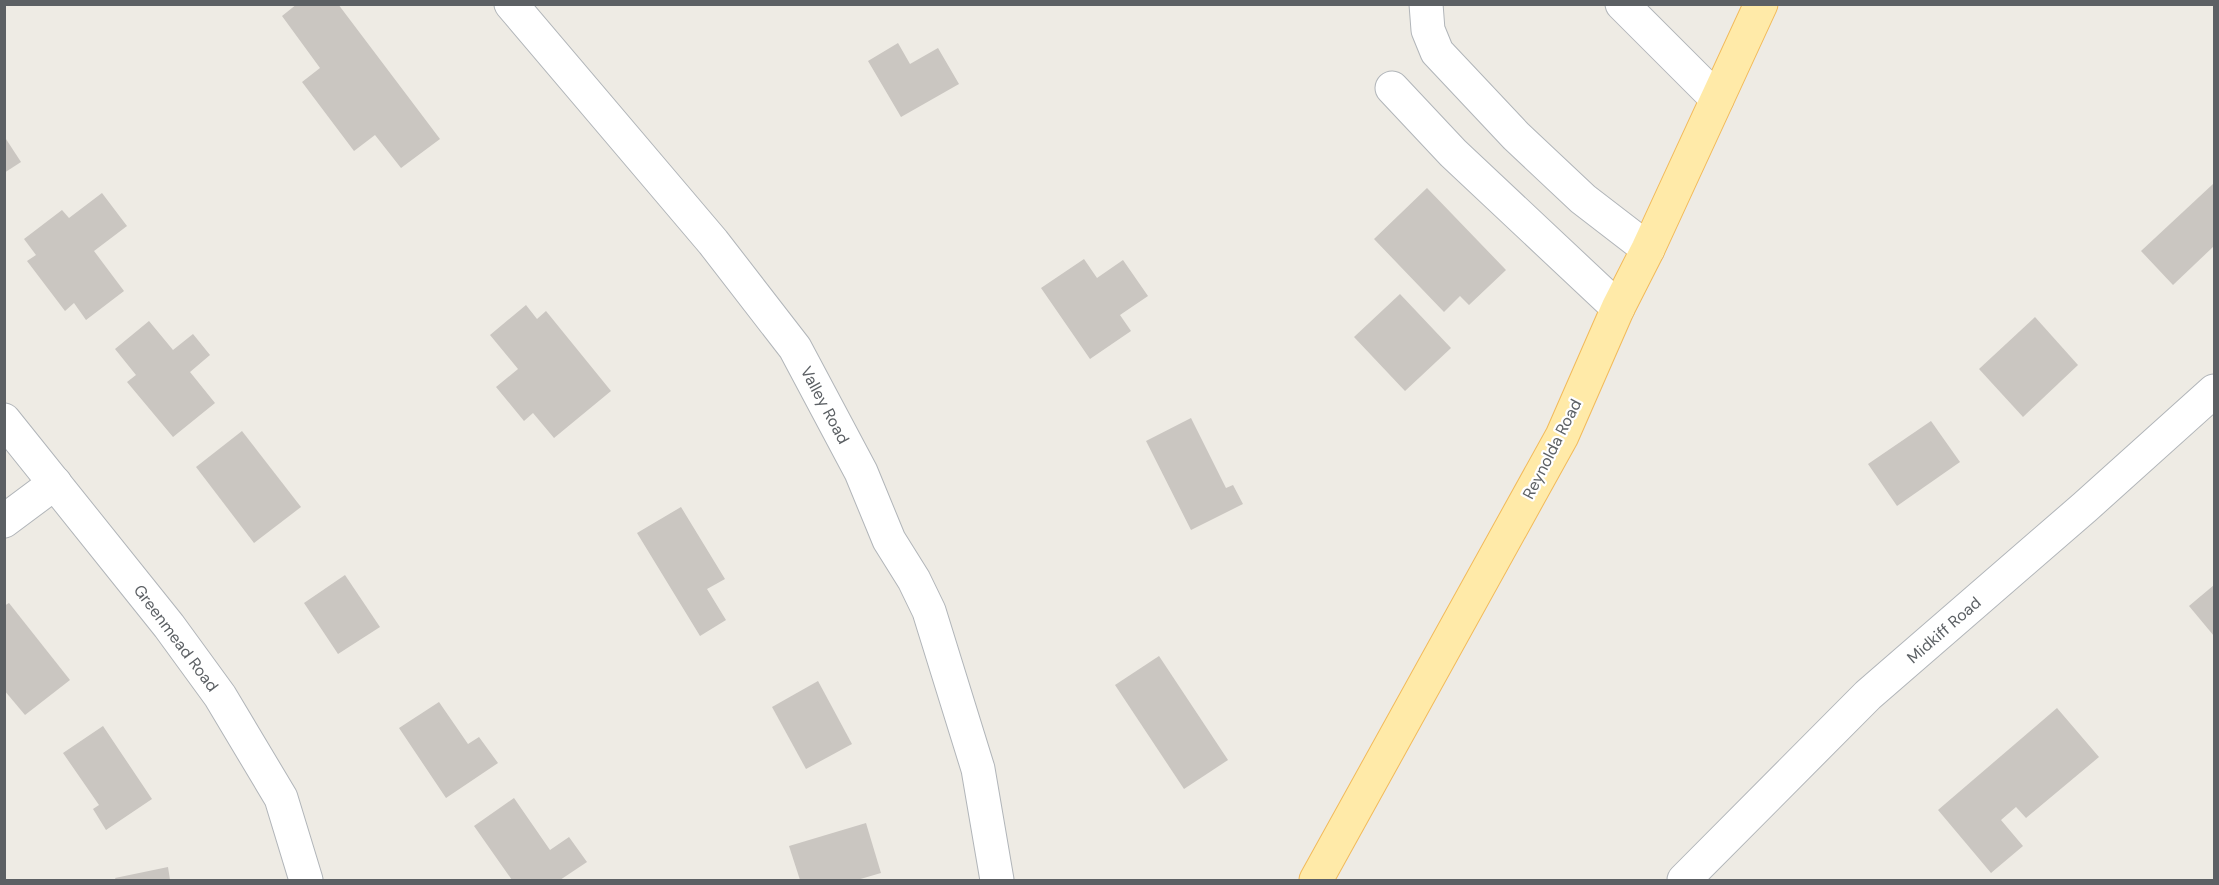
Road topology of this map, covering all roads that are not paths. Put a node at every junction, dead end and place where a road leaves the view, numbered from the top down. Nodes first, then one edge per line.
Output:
1 (511, 4) edge
2 (1426, 4) edge
3 (1623, 4) edge
4 (1761, 4) edge
5 (1392, 88) dead end
6 (1717, 99) junction
7 (1648, 249) junction
8 (1618, 308) junction
9 (2214, 391) edge
10 (4, 420) edge
11 (55, 483) junction
12 (4, 521) edge
13 (306, 880) edge
14 (997, 880) edge
15 (1316, 880) edge
16 (1684, 880) edge

1 - 14 street, Valley Road
2 - 7 street
3 - 6 street
4 - 6 main road, Reynolda Road
5 - 8 street
6 - 7 main road, Reynolda Road
7 - 8 main road, Reynolda Road
8 - 15 main road, Reynolda Road
9 - 16 street, Midkiff Road
10 - 11 street, Greenmead Road
11 - 12 street
11 - 13 street, Greenmead Road

